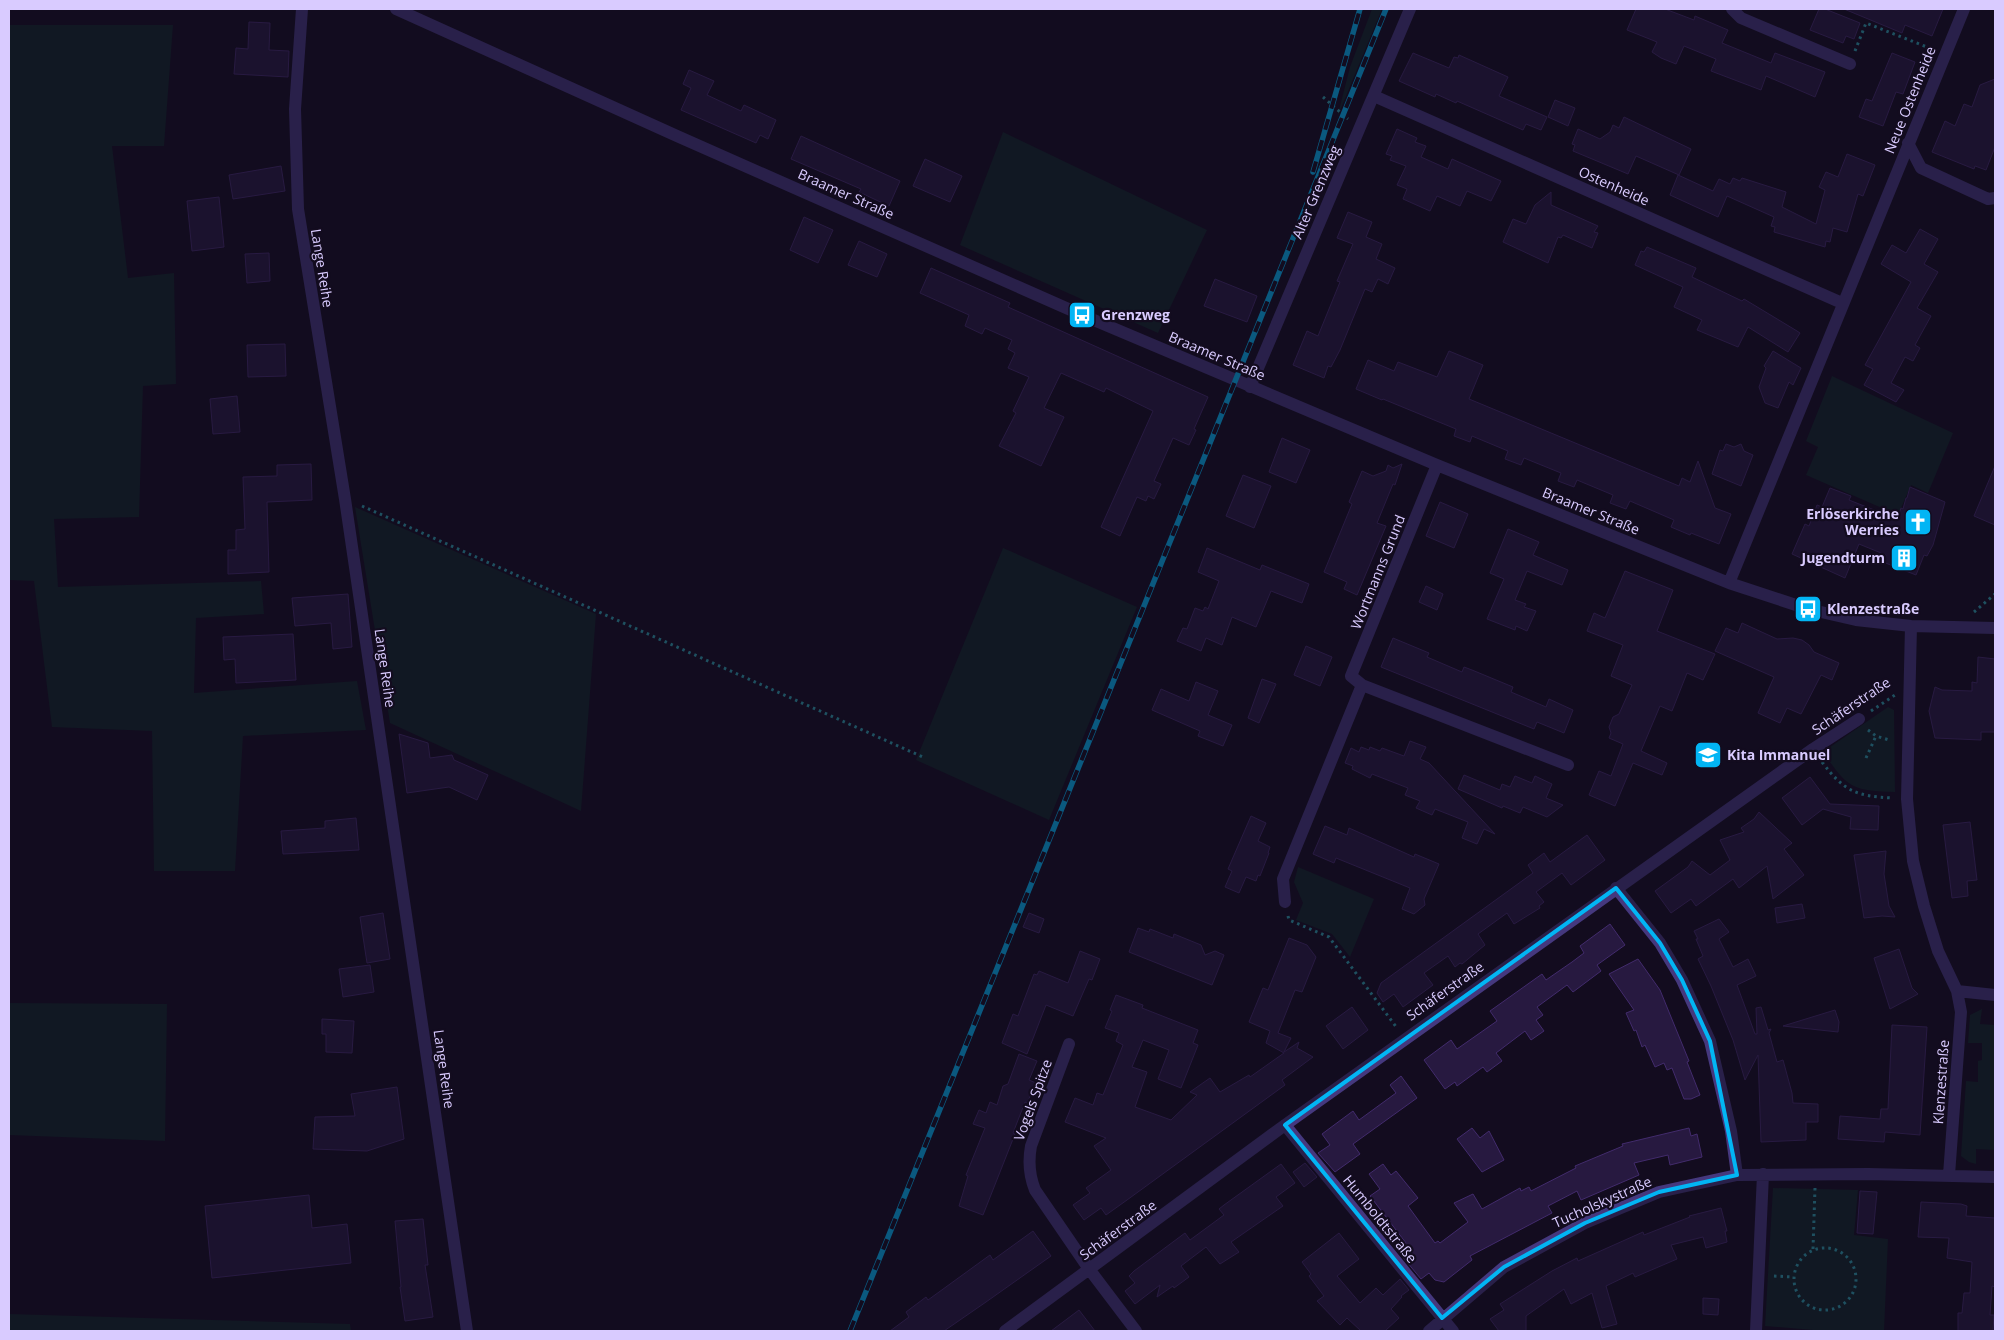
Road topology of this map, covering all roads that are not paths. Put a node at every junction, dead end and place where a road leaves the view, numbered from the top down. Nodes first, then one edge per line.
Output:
1 (302, 9) edge
2 (396, 9) edge
3 (1410, 9) edge
4 (1732, 9) edge
5 (1964, 9) edge
6 (1850, 64) road end
7 (1374, 96) junction
8 (1908, 143) junction
9 (1995, 198) edge
10 (1842, 304) junction
11 (1250, 387) junction
12 (1437, 465) junction
13 (1729, 583) junction
14 (1911, 626) junction
15 (1995, 628) edge
16 (1362, 685) junction
17 (1859, 719) road end
18 (1568, 765) dead end
19 (1616, 888) junction
20 (1284, 902) road end
21 (1957, 991) junction
22 (1995, 995) edge
23 (1069, 1044) dead end
24 (1285, 1125) junction
25 (1763, 1174) junction
26 (1949, 1175) junction
27 (1737, 1176) junction
28 (1995, 1177) edge
29 (1089, 1269) junction
30 (1442, 1318) junction
31 (467, 1331) edge
32 (1005, 1331) edge
33 (1136, 1331) edge
34 (1429, 1331) edge
35 (1453, 1331) edge
36 (1756, 1331) edge

1 - 31 street, Lange Reihe
2 - 11 street, Braamer Straße
3 - 7 street, Alter Grenzweg
4 - 6 street
5 - 8 street, Neue Ostenheide
7 - 10 street, Ostenheide
7 - 11 street, Alter Grenzweg
8 - 9 street
8 - 10 street, Neue Ostenheide
10 - 13 street
11 - 12 street, Braamer Straße
12 - 13 street, Braamer Straße
12 - 16 street, Wortmanns Grund
13 - 14 street, Braamer Straße
14 - 15 street, Braamer Straße
14 - 21 street, Klenzestraße
16 - 18 street
16 - 20 street
17 - 19 street, Schäferstraße
19 - 24 street, Schäferstraße
19 - 27 street
21 - 22 street
21 - 26 street, Klenzestraße
23 - 29 street, Vogels Spitze
24 - 29 street, Schäferstraße
24 - 30 street, Humboldtstraße
25 - 26 street, Tucholskystraße
25 - 27 street, Tucholskystraße
25 - 36 street
26 - 28 street, Tucholskystraße
27 - 30 street, Tucholskystraße
29 - 32 street, Schäferstraße
29 - 33 street, Vogels Spitze
30 - 34 street, Tucholskystraße
30 - 35 street, Humboldtstraße

